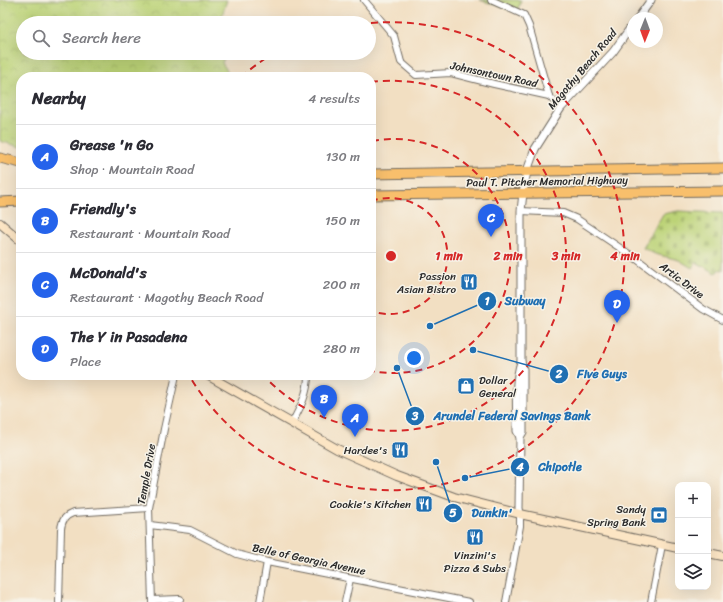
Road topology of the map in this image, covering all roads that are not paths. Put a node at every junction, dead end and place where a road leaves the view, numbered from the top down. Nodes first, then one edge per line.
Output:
1 (364, 0) edge
2 (491, 0) edge
3 (651, 0) edge
4 (642, 12) edge
5 (627, 32) edge
6 (549, 96) junction
7 (561, 108) junction
8 (0, 158) edge
9 (16, 162) edge
10 (723, 168) edge
11 (527, 171) junction
12 (376, 174) edge
13 (723, 191) edge
14 (522, 193) junction
15 (376, 195) edge
16 (16, 201) edge
17 (0, 202) edge
18 (522, 211) junction
19 (0, 223) edge
20 (16, 237) edge
21 (723, 320) edge
22 (175, 380) edge
23 (216, 380) edge
24 (307, 380) edge
25 (292, 424) junction
26 (149, 508) junction
27 (520, 514) junction
28 (150, 525) junction
29 (662, 545) junction
30 (675, 547) edge
31 (711, 554) edge
32 (723, 556) edge
33 (267, 562) junction
34 (350, 579) junction
35 (180, 599) dead end
36 (152, 601) edge
37 (59, 602) edge
38 (260, 602) edge
39 (345, 602) edge
40 (469, 602) edge
41 (506, 602) edge
42 (651, 602) edge

1 - 6 street, Johnsontown Road
2 - 6 street
3 - 4 street
5 - 7 street, Magothy Beach Road
6 - 7 street, Johnsontown Road
7 - 11 street, Magothy Beach Road
8 - 9 main road
10 - 11 main road, Paul T. Pitcher Memorial Highway
11 - 12 main road, Paul T. Pitcher Memorial Highway
11 - 14 street, Magothy Beach Road
13 - 14 main road, Paul T. Pitcher Memorial Highway
14 - 15 main road, Paul T. Pitcher Memorial Highway
14 - 18 street, Magothy Beach Road
16 - 17 main road
18 - 21 street, Artic Drive
18 - 27 street, Magothy Beach Road
19 - 20 main road
22 - 26 street, Temple Drive
23 - 25 main road
24 - 25 street
25 - 27 main road
26 - 28 street, Temple Drive
26 - 37 street
27 - 29 main road
27 - 41 street
28 - 33 street, Belle of Georgia Avenue
28 - 36 street, Temple Drive
29 - 30 main road
29 - 42 street
31 - 32 main road
33 - 34 street, Belle of Georgia Avenue
33 - 38 street
34 - 39 street
34 - 40 street, Belle of Georgia Avenue
35 - 36 street

